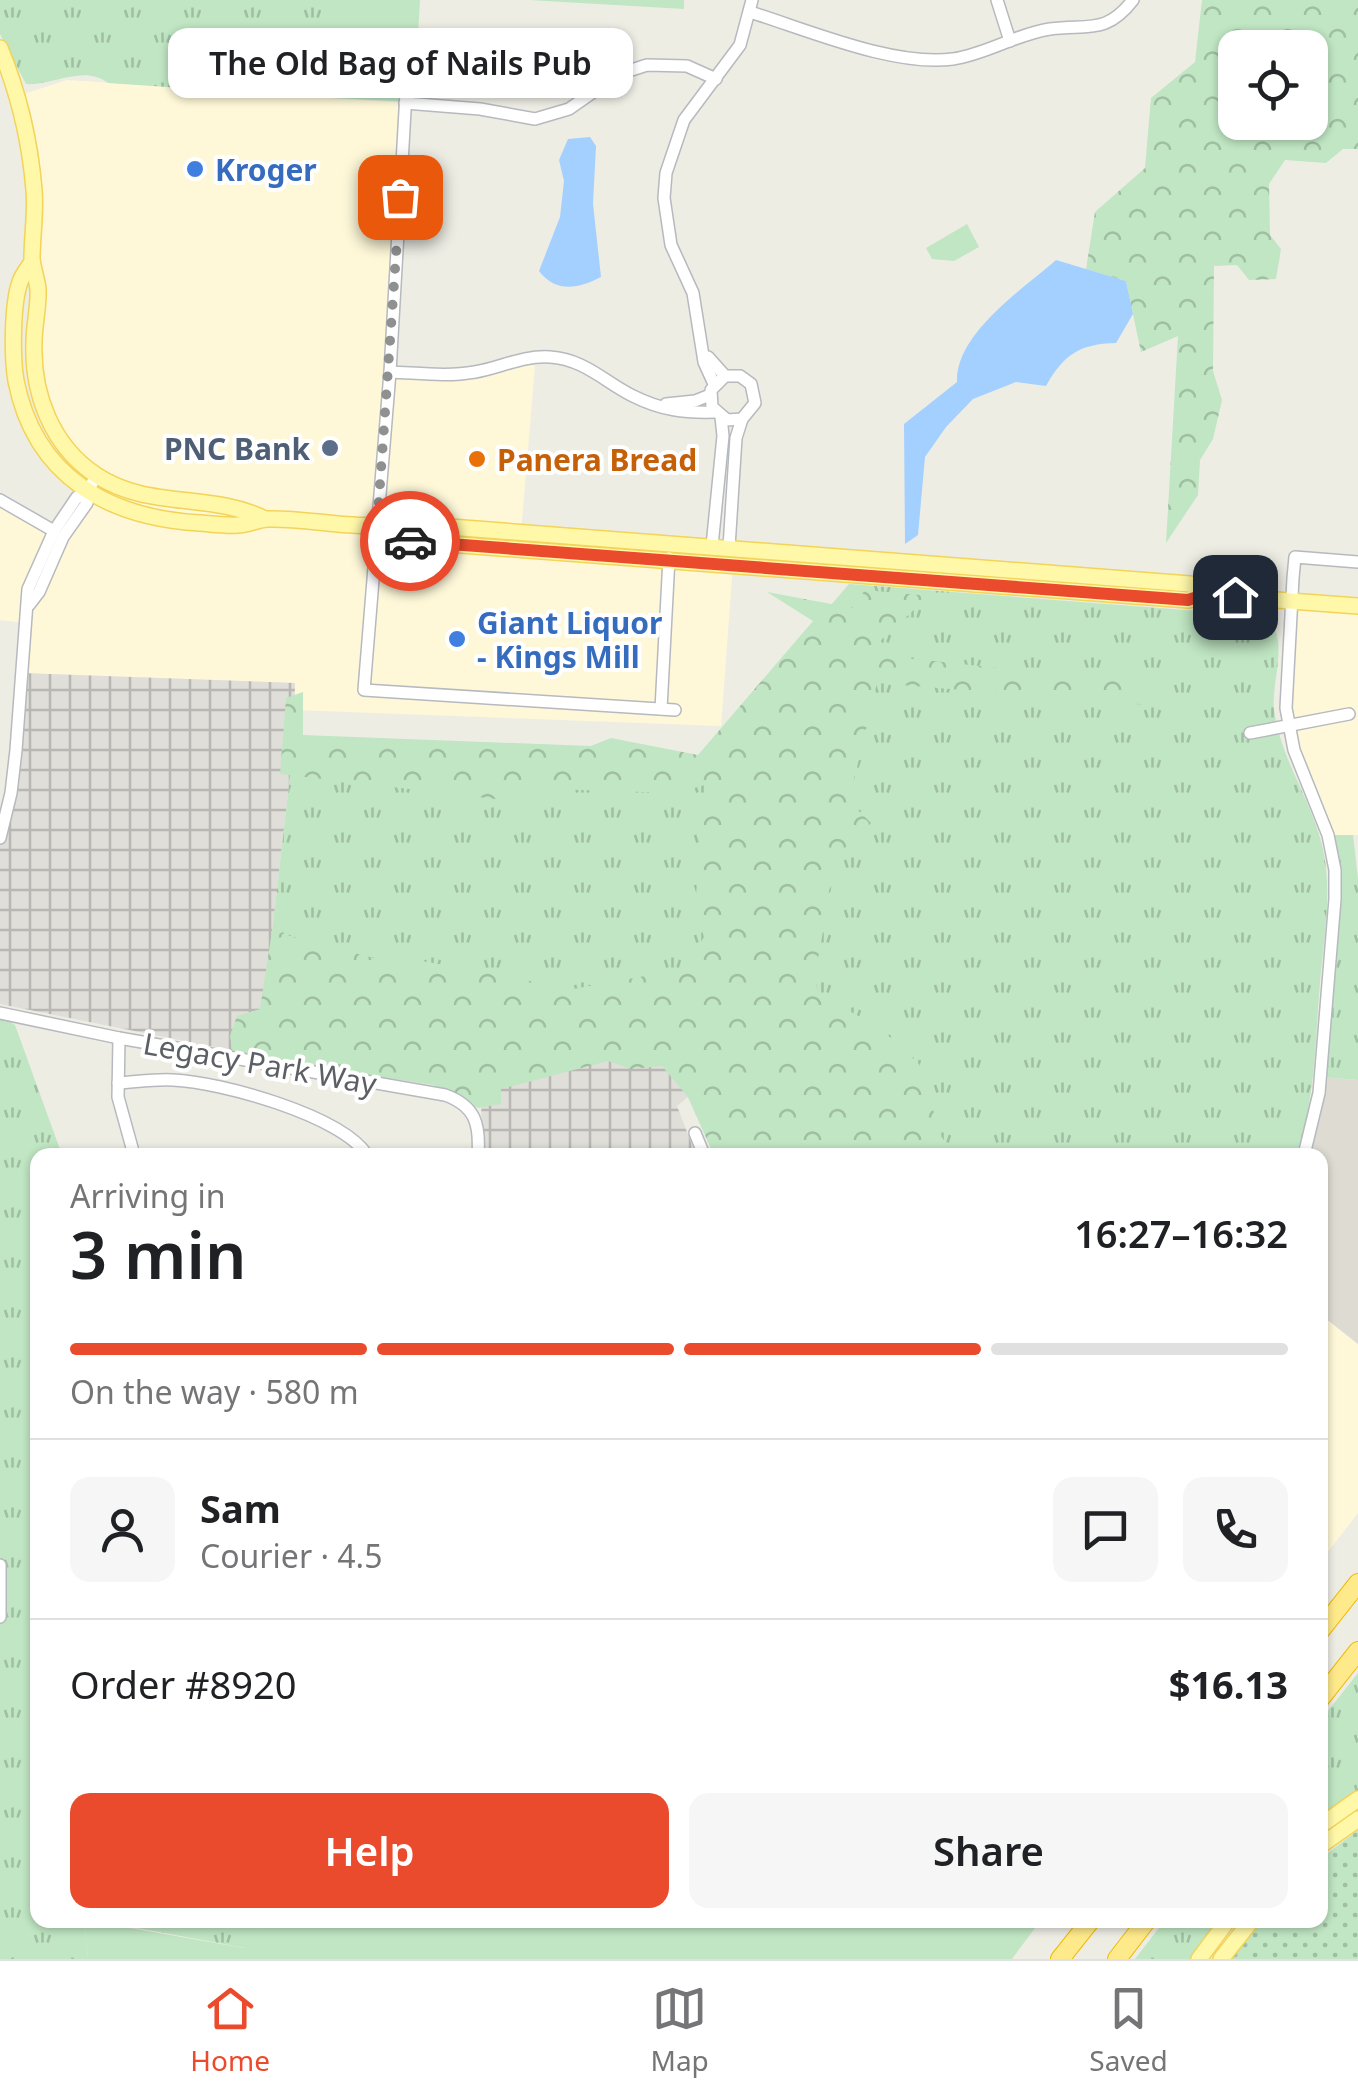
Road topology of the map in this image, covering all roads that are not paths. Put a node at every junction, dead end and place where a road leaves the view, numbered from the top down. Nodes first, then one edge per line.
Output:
1 (997, 0) edge
2 (1132, 0) edge
3 (751, 6) edge
4 (409, 41) dead end
5 (1010, 42) junction
6 (0, 48) edge
7 (716, 79) junction
8 (405, 103) junction
9 (32, 262) junction
10 (703, 352) junction
11 (390, 372) junction
12 (726, 376) junction
13 (712, 390) junction
14 (650, 404) junction
15 (718, 414) junction
16 (742, 419) junction
17 (96, 476) junction
18 (86, 494) junction
19 (0, 500) edge
20 (265, 519) junction
21 (377, 527) junction
22 (54, 531) junction
23 (720, 546) junction
24 (669, 558) junction
25 (1358, 562) edge
26 (1207, 594) junction
27 (1291, 601) junction
28 (28, 605) junction
29 (1358, 606) edge
30 (1349, 714) dead end
31 (1288, 726) junction
32 (1250, 733) dead end
33 (0, 838) edge
34 (0, 1012) edge
35 (118, 1038) junction
36 (118, 1083) junction
37 (695, 1133) dead end
38 (132, 1148) edge
39 (363, 1148) edge
40 (478, 1148) edge
41 (701, 1148) edge
42 (1306, 1148) edge
43 (0, 1564) edge
44 (1358, 1583) edge
45 (0, 1618) edge
46 (1328, 1621) edge
47 (1358, 1651) edge
48 (1328, 1689) edge
49 (1358, 1799) edge
50 (1358, 1819) edge
51 (1328, 1820) edge
52 (1328, 1840) edge
53 (1085, 1928) edge
54 (1142, 1928) edge
55 (1222, 1928) edge
56 (1246, 1928) edge
57 (1060, 1959) edge
58 (1117, 1959) edge
59 (1199, 1959) edge
60 (1222, 1959) edge

1 - 5 street
2 - 5 street
3 - 5 street
3 - 7 street
4 - 8 street
6 - 9 main road
7 - 8 street
7 - 10 street
8 - 11 street
9 - 17 main road
9 - 18 main road
10 - 12 street
10 - 13 street
11 - 14 street
11 - 21 street
12 - 13 street
12 - 16 street
13 - 14 street
13 - 15 street
14 - 15 street
15 - 16 street
15 - 23 street
16 - 23 street
17 - 18 street
17 - 20 main road
18 - 20 main road
18 - 22 street
18 - 28 street
19 - 22 street
20 - 21 main road
21 - 23 main road
21 - 24 main road
21 - 24 street
22 - 28 street
23 - 26 main road
24 - 26 main road
25 - 27 street
26 - 27 main road
27 - 29 main road
27 - 31 street
28 - 33 street
30 - 31 street
31 - 32 street
31 - 42 street
34 - 35 street, Legacy Park Way
35 - 36 street
35 - 40 street, Legacy Park Way
36 - 38 street
36 - 39 street
37 - 41 street
43 - 45 street
44 - 46 highway
47 - 48 highway
49 - 51 main road
50 - 52 main road
53 - 57 highway
54 - 58 highway
55 - 59 main road
56 - 60 main road

